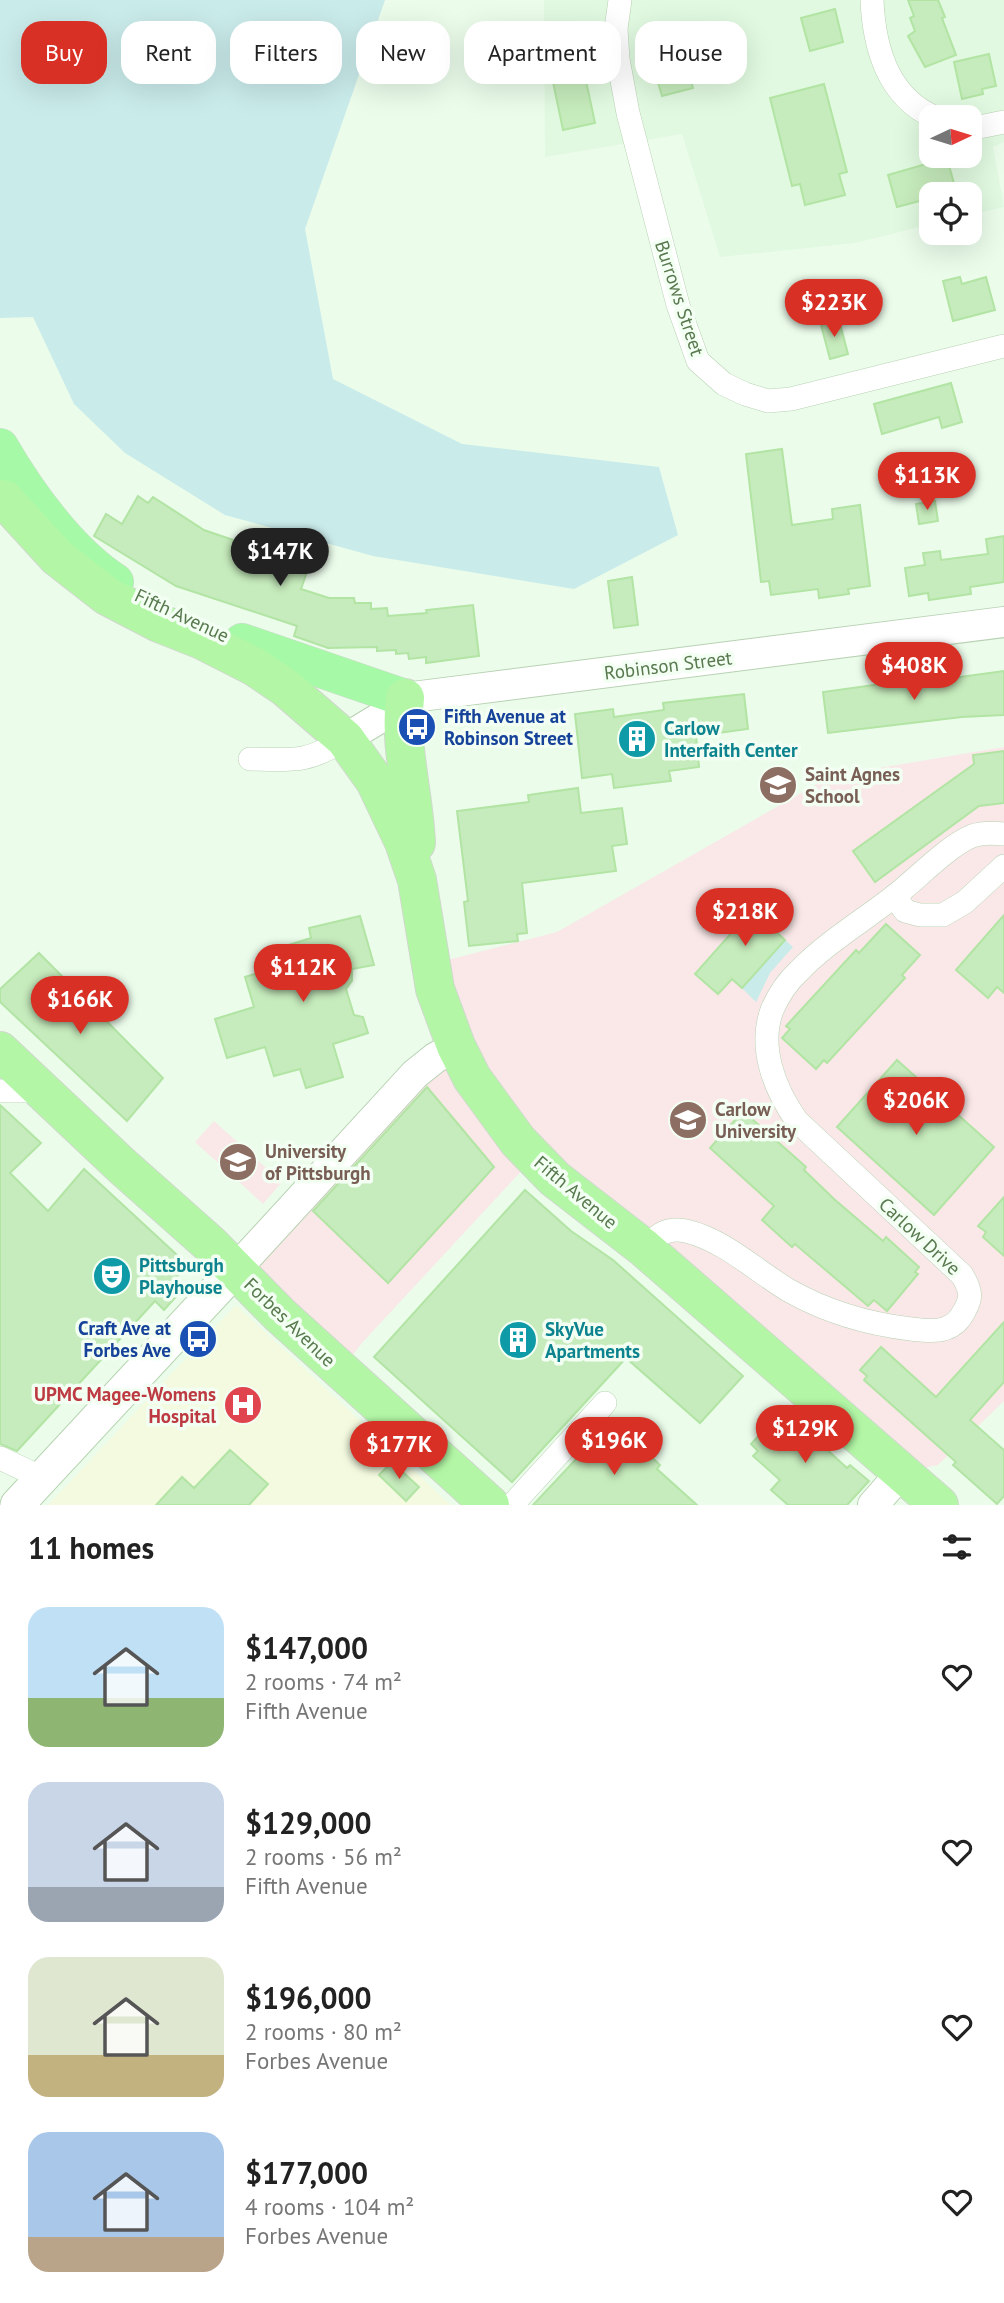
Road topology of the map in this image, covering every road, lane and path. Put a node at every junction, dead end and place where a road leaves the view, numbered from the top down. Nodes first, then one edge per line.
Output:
1 (620, 0) edge
2 (872, 0) edge
3 (919, 109) edge
4 (1004, 122) edge
5 (982, 126) edge
6 (1004, 346) edge
7 (0, 447) edge
8 (2, 496) edge
9 (1004, 622) edge
10 (242, 642) junction
11 (405, 698) junction
12 (345, 739) junction
13 (250, 759) dead end
14 (1004, 834) edge
15 (1004, 866) edge
16 (417, 880) junction
17 (895, 896) junction
18 (456, 1046) junction
19 (0, 1051) edge
20 (0, 1091) edge
21 (43, 1091) junction
22 (644, 1248) junction
23 (236, 1269) junction
24 (605, 1403) dead end
25 (0, 1458) edge
26 (902, 1472) junction
27 (42, 1478) junction
28 (17, 1505) edge
29 (490, 1505) edge
30 (512, 1505) edge
31 (873, 1505) edge
32 (939, 1505) edge

1 - 6 street, Burrows Street
2 - 3 street
4 - 5 street
7 - 10 main road, Fifth Avenue
8 - 12 highway, Fifth Avenue
9 - 11 street, Robinson Street
10 - 11 main road
10 - 12 main road, Fifth Avenue
11 - 12 street
11 - 16 highway
12 - 13 street
12 - 16 highway, Fifth Avenue
14 - 17 street, Carlow Drive
15 - 17 street
16 - 18 highway, Fifth Avenue
17 - 22 street, Carlow Drive
18 - 22 highway, Fifth Avenue
18 - 23 street
19 - 21 highway, Forbes Avenue
20 - 21 street
21 - 23 highway, Forbes Avenue
22 - 26 highway, Fifth Avenue
23 - 27 main road
23 - 29 highway, Forbes Avenue
24 - 30 street
25 - 27 street
26 - 31 street
26 - 32 highway, Fifth Avenue
27 - 28 main road

